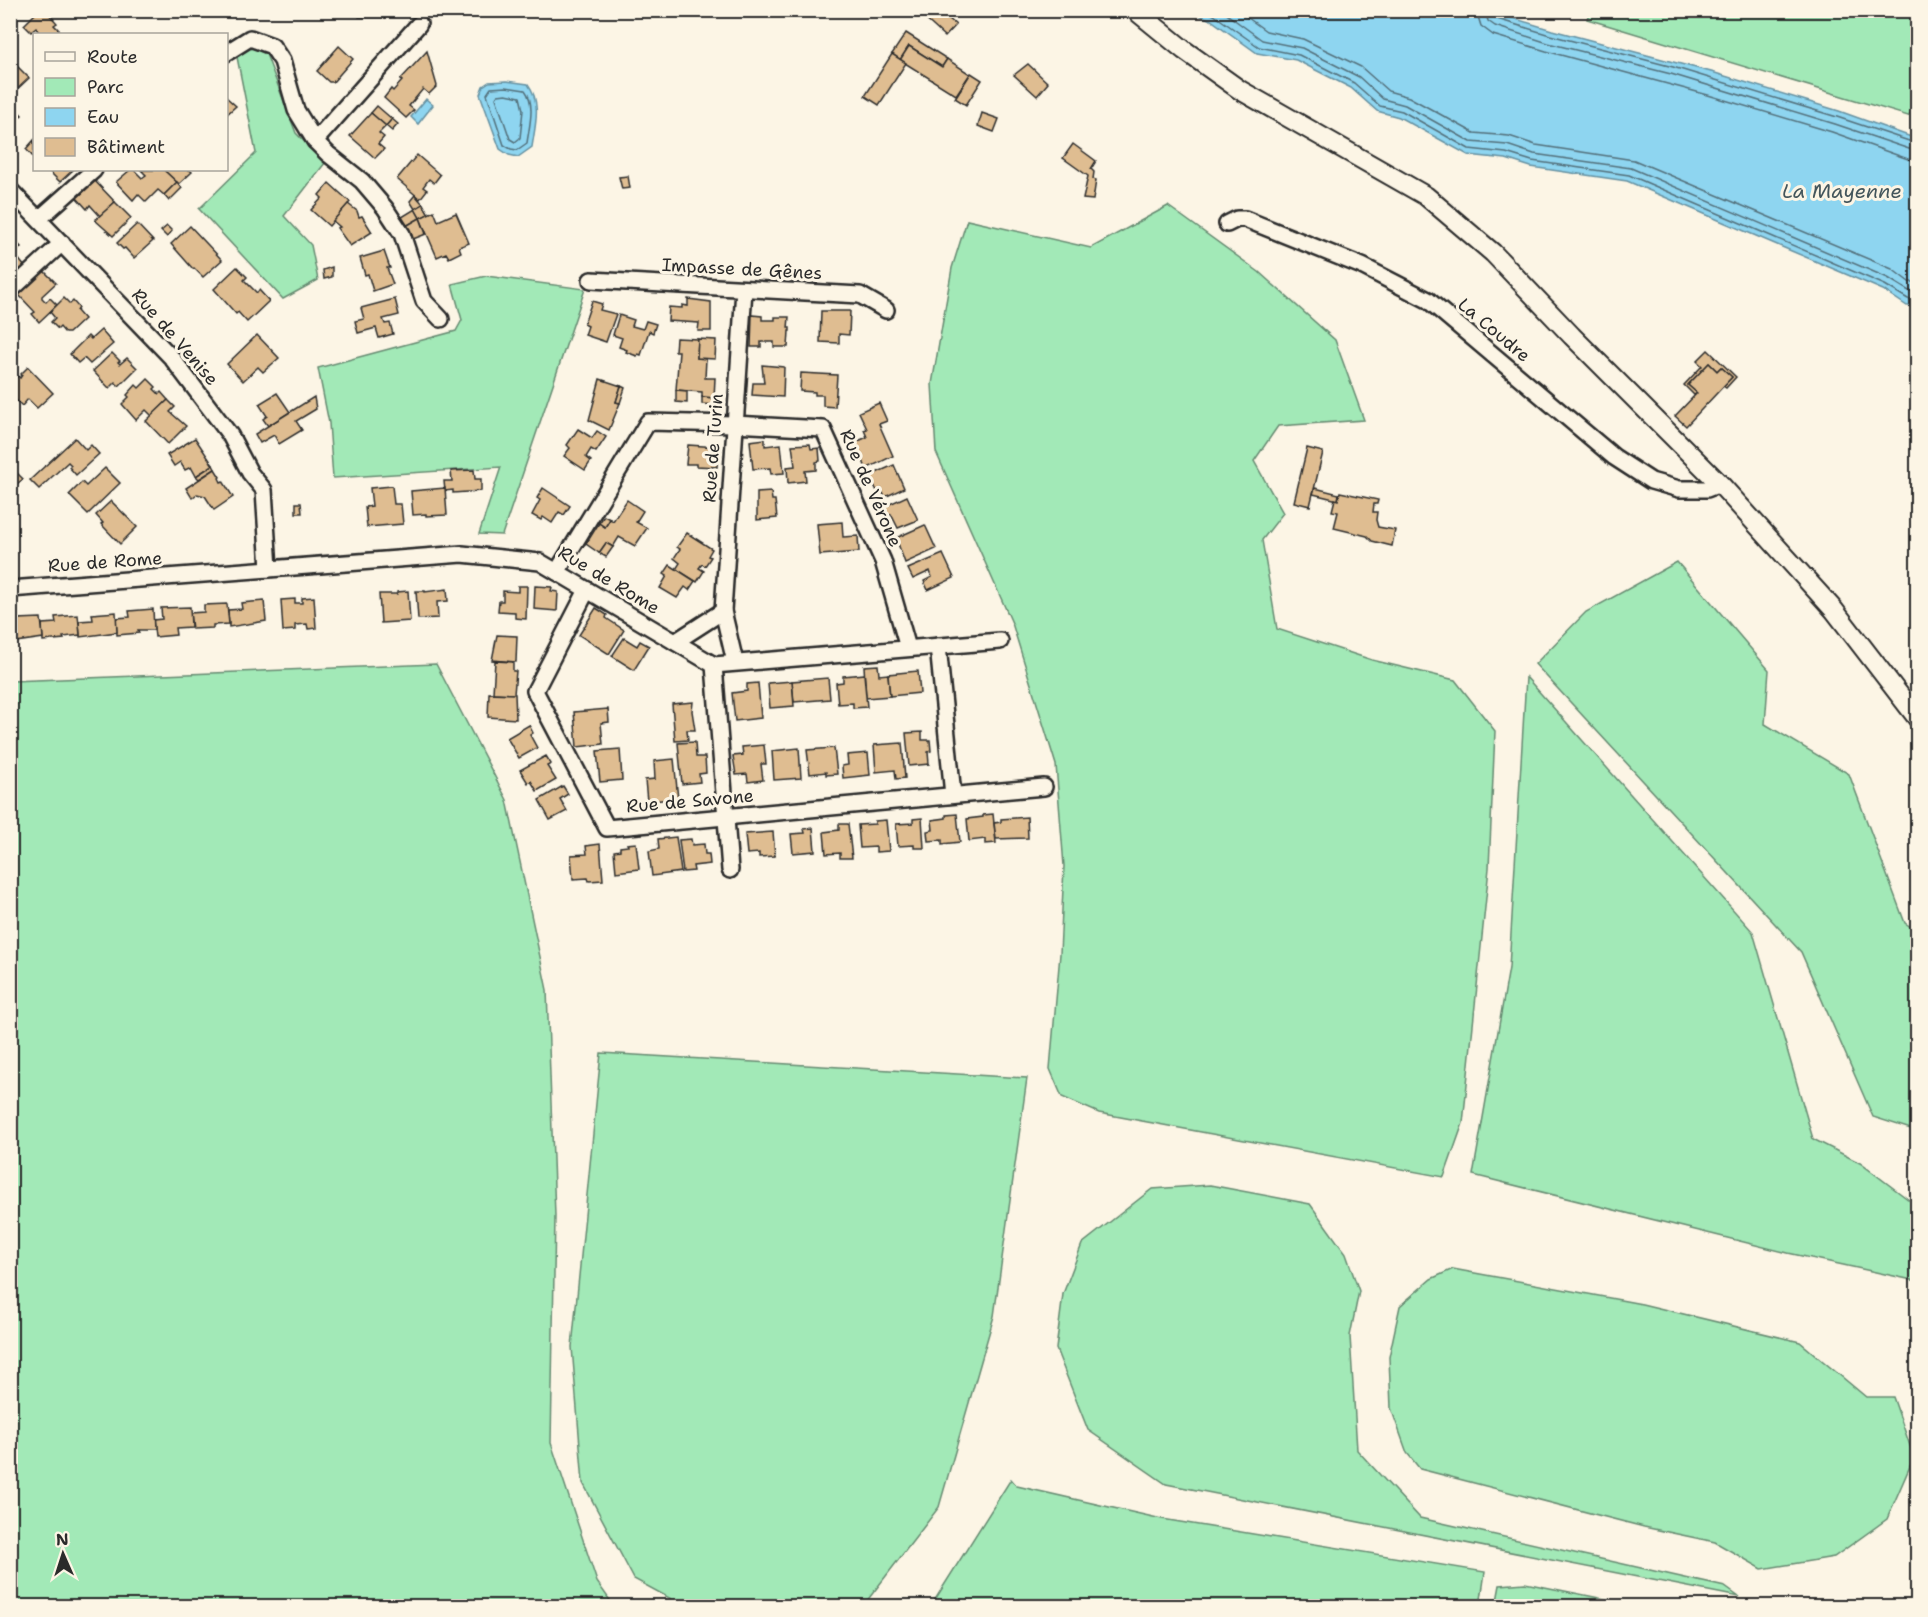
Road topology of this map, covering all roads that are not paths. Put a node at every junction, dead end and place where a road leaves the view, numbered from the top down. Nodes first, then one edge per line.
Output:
1 (1136, 10) edge
2 (419, 24) dead end
3 (228, 52) edge
4 (315, 141) junction
5 (93, 171) edge
6 (10, 190) edge
7 (39, 219) junction
8 (1227, 224) dead end
9 (62, 243) junction
10 (591, 280) dead end
11 (744, 289) junction
12 (10, 291) edge
13 (886, 310) dead end
14 (441, 319) dead end
15 (734, 424) junction
16 (1720, 484) junction
17 (269, 569) junction
18 (556, 572) junction
19 (10, 589) edge
20 (587, 590) junction
21 (723, 611) junction
22 (1000, 641) dead end
23 (675, 642) junction
24 (938, 646) junction
25 (908, 648) junction
26 (735, 662) junction
27 (714, 665) junction
28 (1917, 719) edge
29 (1044, 786) dead end
30 (953, 795) junction
31 (726, 817) junction
32 (730, 870) dead end

1 - 16 street
2 - 4 street
3 - 4 street
4 - 14 street
5 - 7 street
6 - 7 street, Rue de Venise
7 - 9 street, Rue de Venise
8 - 16 street, La Coudre
9 - 12 street
9 - 17 street, Rue de Venise
10 - 11 street, Impasse de Gênes
11 - 13 street, Impasse de Gênes
11 - 15 street, Rue de Turin
15 - 18 street
15 - 21 street, Rue de Turin
15 - 25 street, Rue de Vérone
16 - 28 street
17 - 18 street, Rue de Rome
17 - 19 street, Rue de Rome
18 - 20 street, Rue de Rome
20 - 23 street, Rue de Rome
20 - 31 street, Rue de Savone
21 - 23 street
21 - 26 street, Rue de Turin
22 - 24 street
23 - 27 street, Rue de Rome
24 - 25 street
24 - 30 street
25 - 26 street
26 - 27 street
27 - 31 street
29 - 30 street, Rue de Savone
30 - 31 street, Rue de Savone
31 - 32 street

